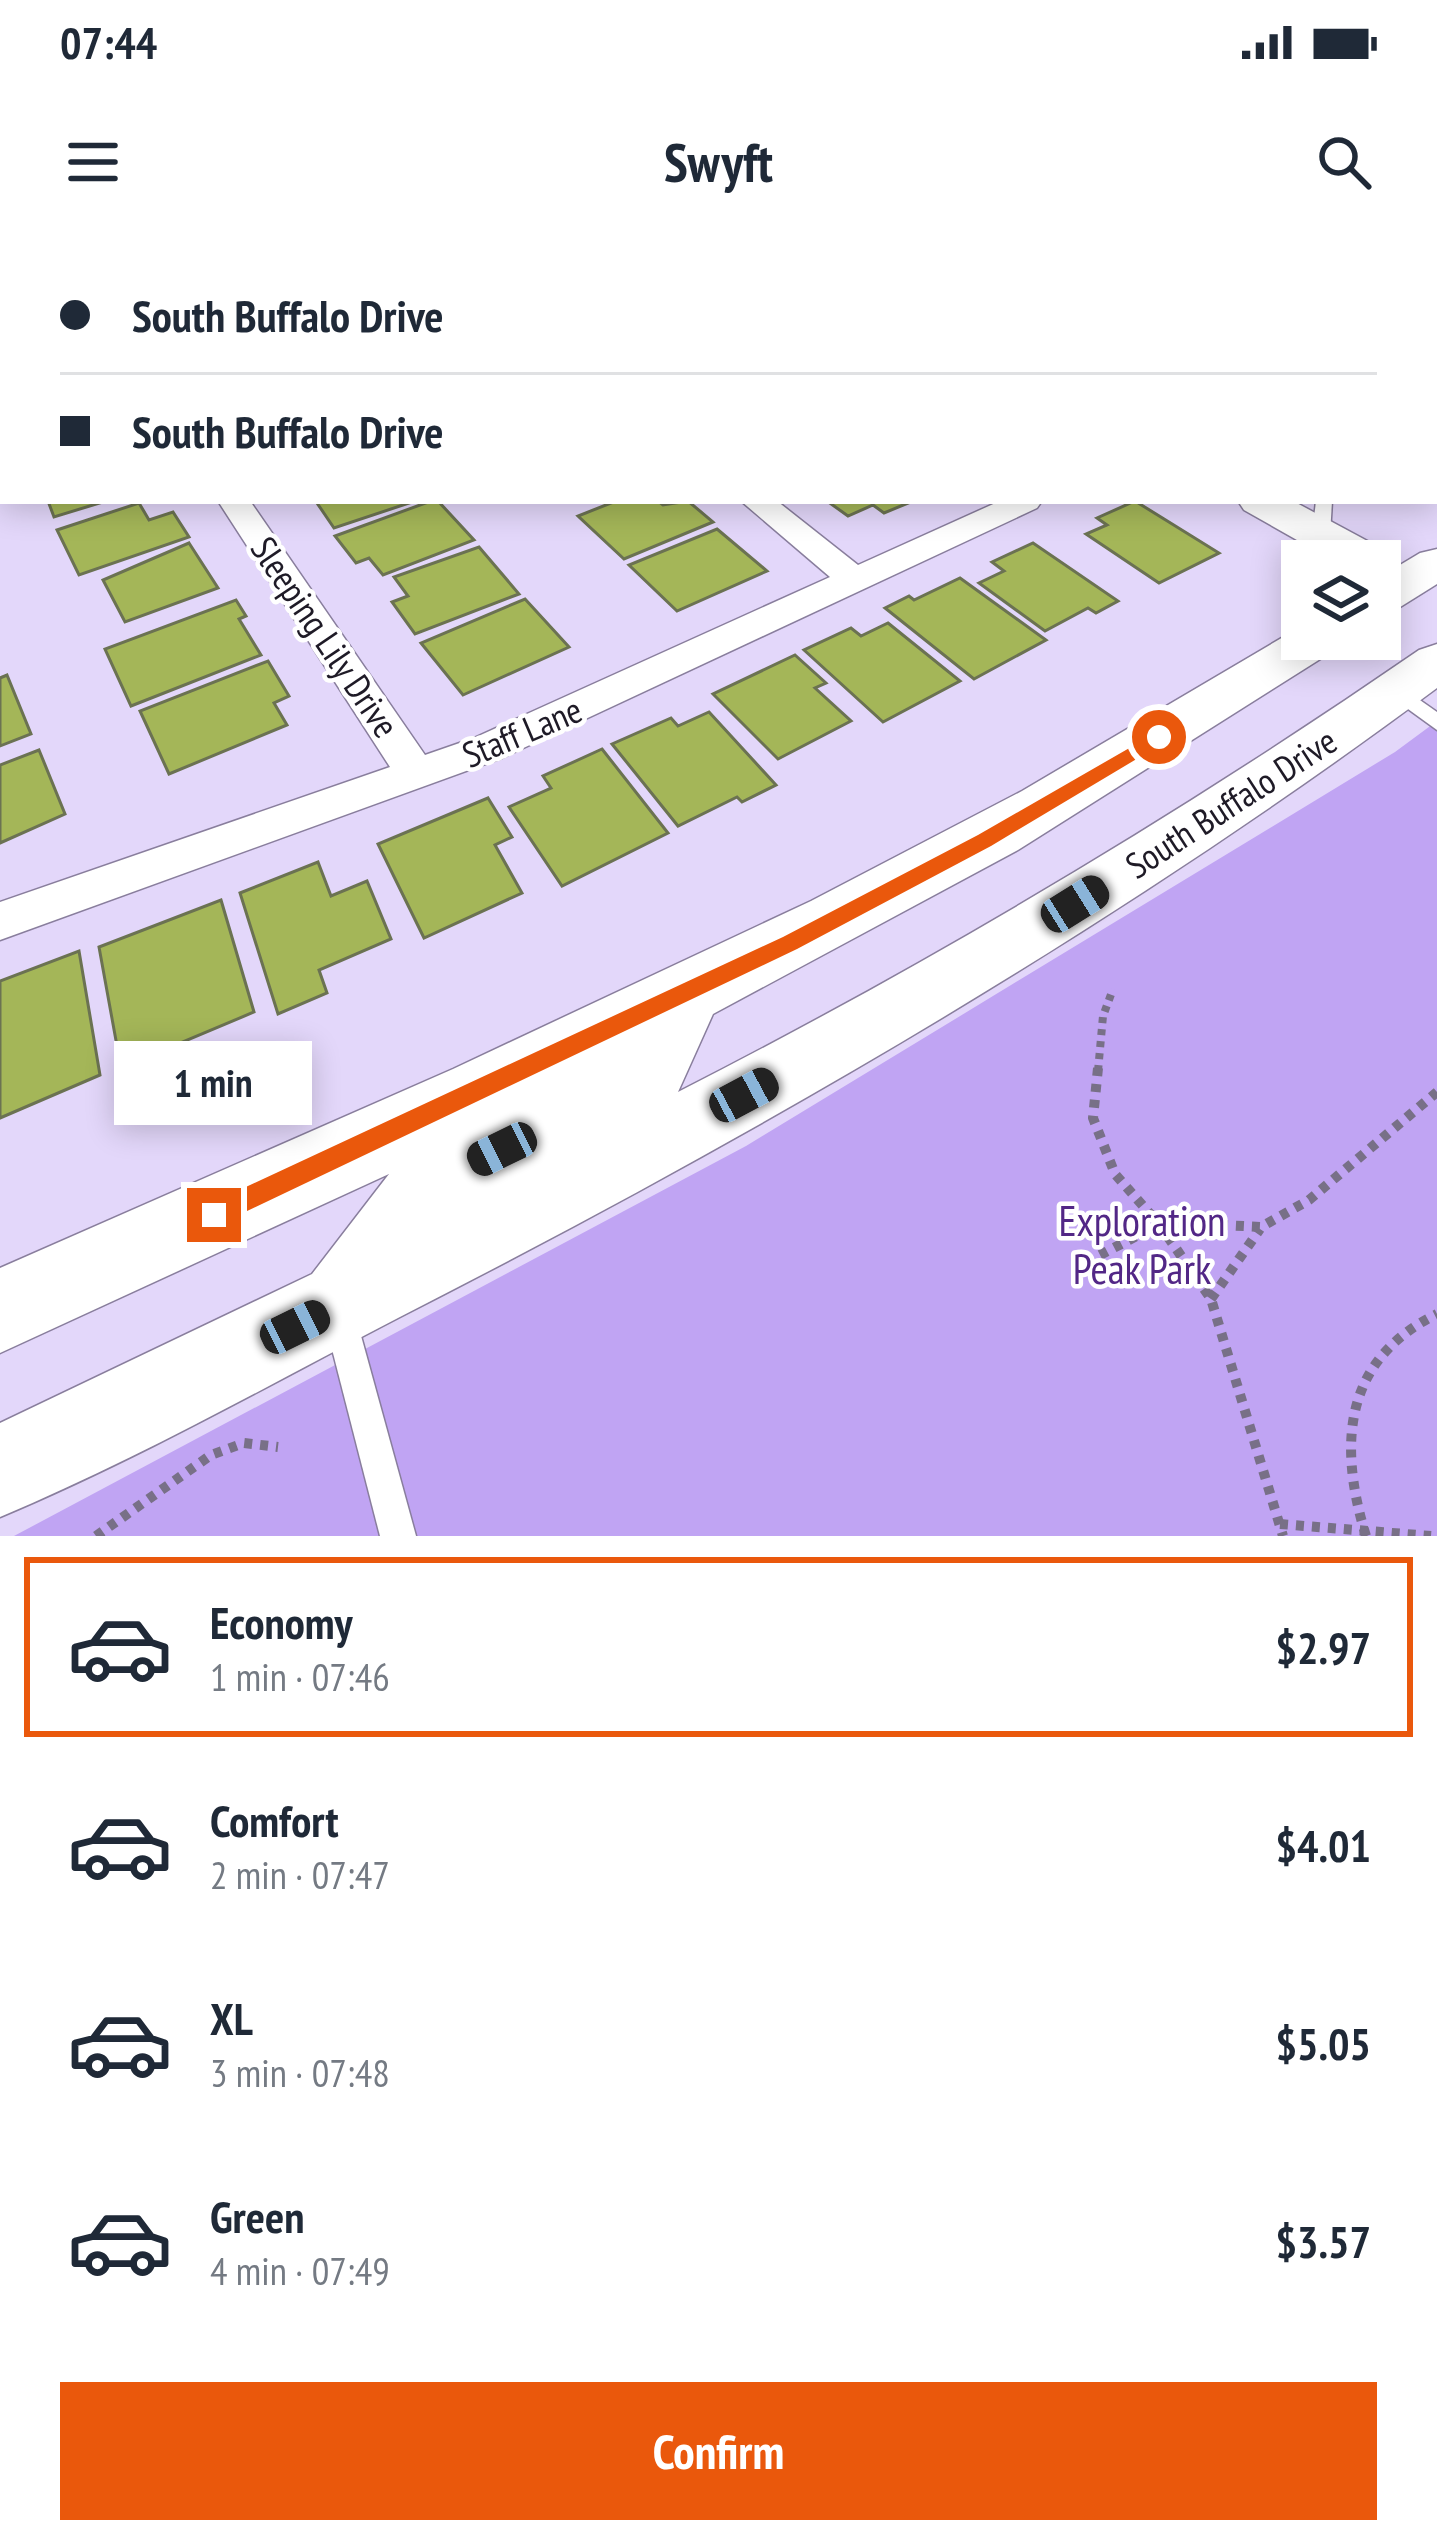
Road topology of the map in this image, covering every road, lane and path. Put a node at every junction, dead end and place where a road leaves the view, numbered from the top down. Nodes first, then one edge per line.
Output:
1 (236, 504) edge
2 (761, 504) edge
3 (1020, 504) edge
4 (1271, 504) edge
5 (1323, 518) edge
6 (1402, 578) edge
7 (856, 581) junction
8 (1282, 660) edge
9 (1424, 692) edge
10 (416, 774) junction
11 (0, 920) edge
12 (1114, 989) dead end
13 (690, 990) junction
14 (1437, 1092) edge
15 (1159, 1224) junction
16 (1261, 1227) junction
17 (1100, 1255) dead end
18 (1211, 1299) junction
19 (337, 1306) junction
20 (0, 1311) edge
21 (1437, 1314) edge
22 (278, 1447) dead end
23 (0, 1471) edge
24 (1281, 1530) edge
25 (1365, 1533) edge
26 (96, 1536) edge
27 (398, 1536) edge
28 (1430, 1536) edge

1 - 10 street, Sleeping Lily Drive
2 - 7 street
3 - 7 street, Staff Lane
4 - 5 main road
5 - 6 main road
7 - 10 street, Staff Lane
8 - 13 main road
9 - 19 main road, South Buffalo Drive
10 - 11 street, Staff Lane
12 - 15 path
13 - 19 main road
13 - 20 main road
14 - 16 path
15 - 16 path
15 - 17 path
15 - 18 path
16 - 18 path
18 - 24 path
19 - 23 main road, South Buffalo Drive
19 - 27 lane
21 - 25 path
22 - 26 path
24 - 25 path
25 - 28 path

